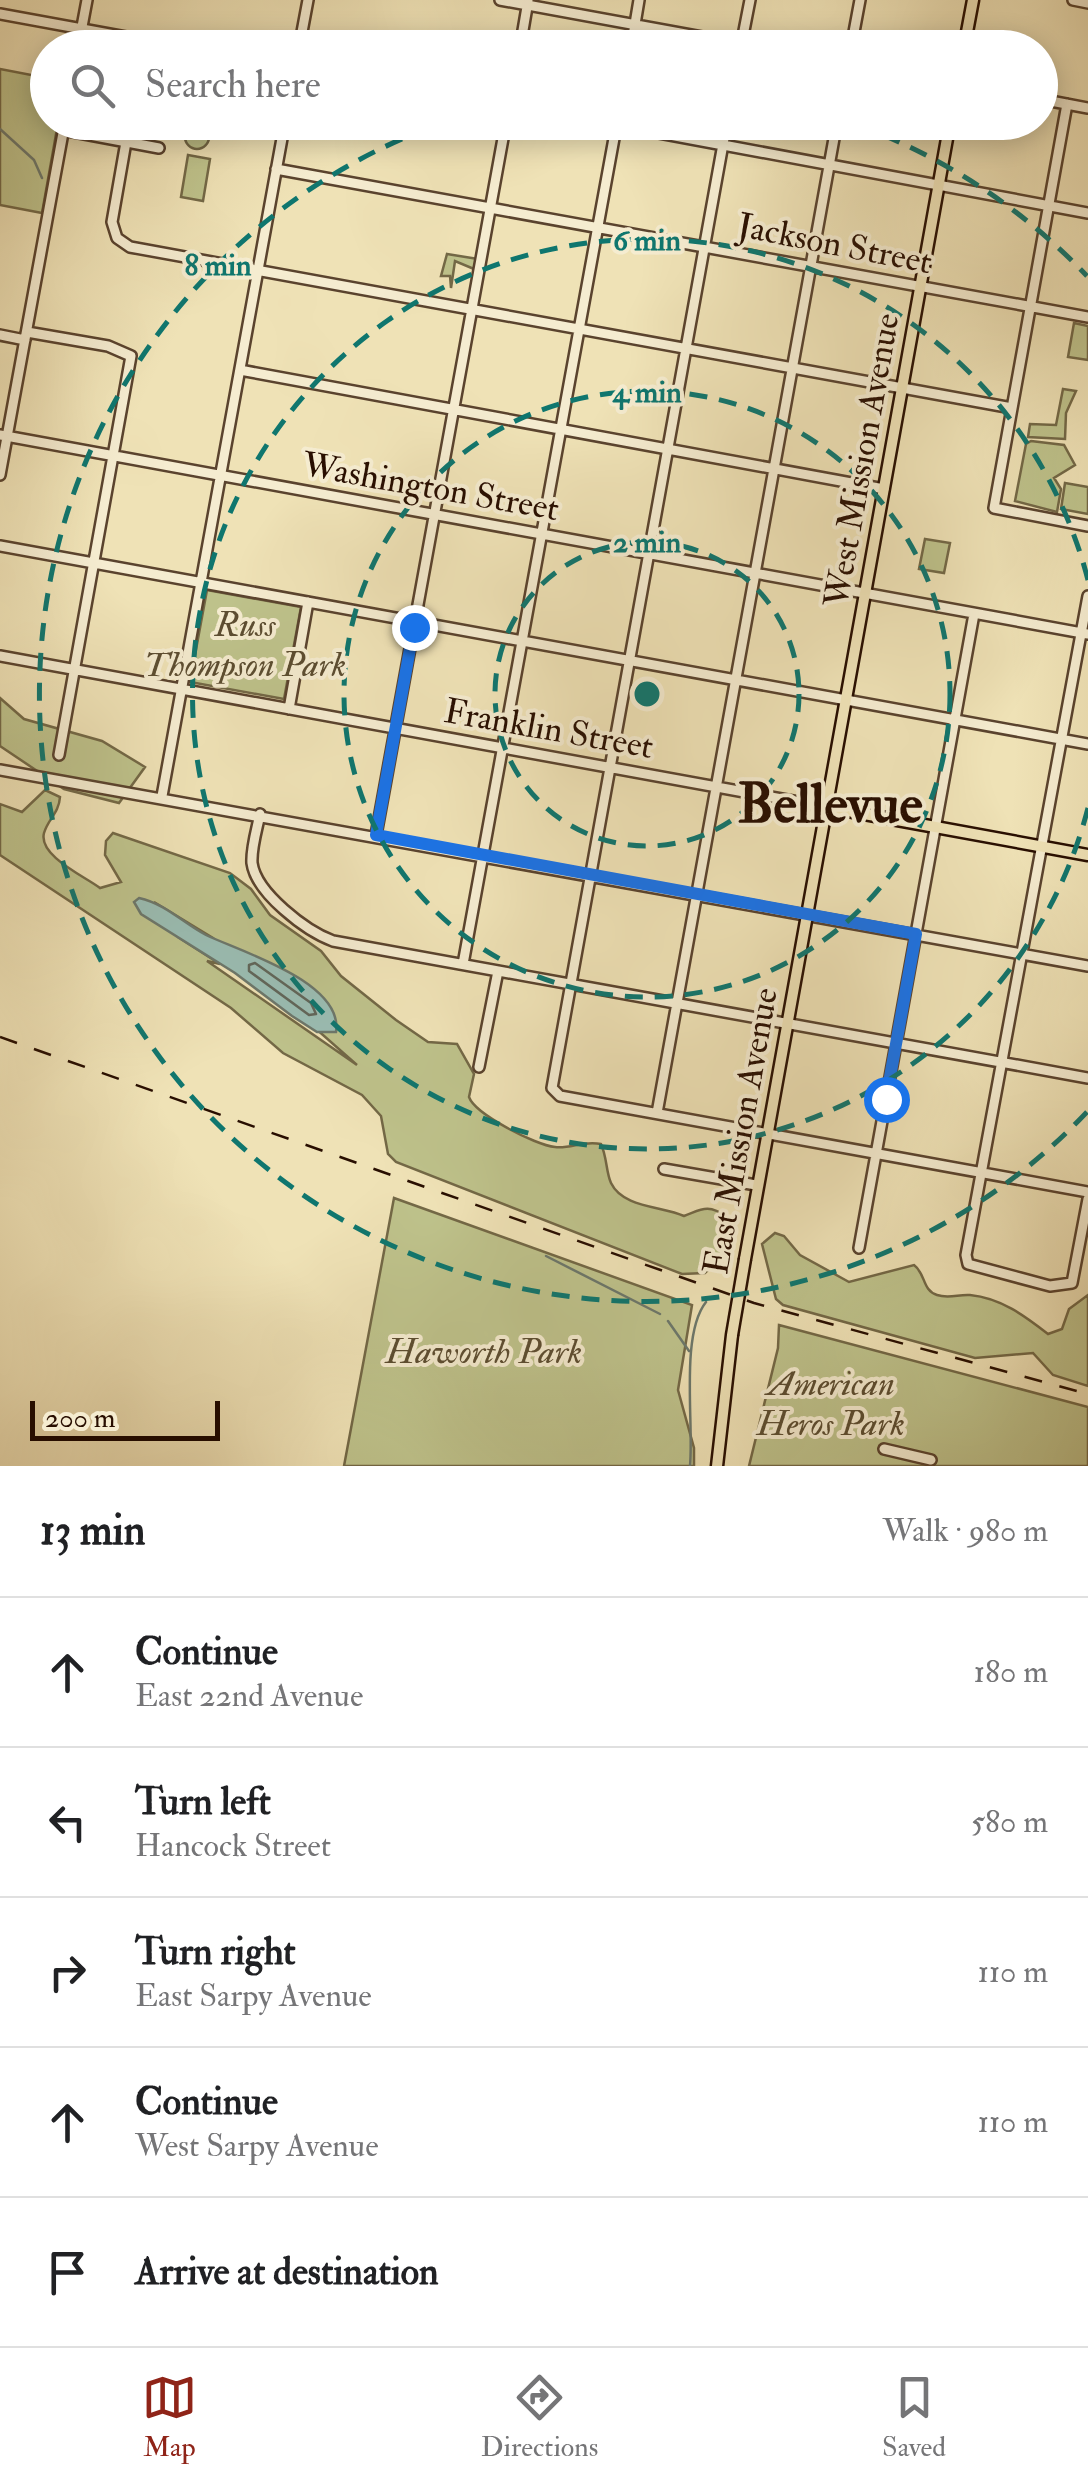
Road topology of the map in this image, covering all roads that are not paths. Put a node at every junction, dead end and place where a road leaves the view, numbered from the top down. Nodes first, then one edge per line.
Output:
1 (87, 0) edge
2 (308, 0) edge
3 (500, 0) edge
4 (639, 0) edge
5 (750, 0) edge
6 (860, 0) edge
7 (973, 0) edge
8 (1073, 0) edge
9 (1083, 1) edge
10 (528, 2) edge
11 (0, 14) edge
12 (635, 24) junction
13 (82, 29) junction
14 (87, 30) edge
15 (302, 30) edge
16 (523, 30) edge
17 (634, 30) edge
18 (664, 30) edge
19 (744, 30) edge
20 (854, 30) edge
21 (967, 30) edge
22 (1058, 102) edge
23 (1066, 104) junction
24 (1088, 108) edge
25 (61, 140) edge
26 (118, 140) edge
27 (282, 140) edge
28 (503, 140) edge
29 (614, 140) edge
30 (694, 140) edge
31 (724, 140) edge
32 (835, 140) edge
33 (947, 140) edge
34 (126, 142) junction
35 (723, 146) junction
36 (159, 148) dead end
37 (830, 165) junction
38 (276, 169) junction
39 (939, 186) junction
40 (1048, 205) junction
41 (491, 207) junction
42 (1088, 213) edge
43 (598, 227) junction
44 (705, 246) junction
45 (812, 267) junction
46 (258, 270) junction
47 (920, 288) junction
48 (1030, 306) junction
49 (473, 309) junction
50 (1088, 317) edge
51 (580, 328) junction
52 (0, 335) edge
53 (26, 336) junction
54 (686, 348) junction
55 (793, 368) junction
56 (240, 370) junction
57 (902, 388) junction
58 (1012, 408) junction
59 (454, 410) junction
60 (561, 429) junction
61 (4, 436) edge
62 (668, 448) junction
63 (114, 456) junction
64 (775, 469) junction
65 (220, 475) junction
66 (0, 476) edge
67 (884, 489) junction
68 (435, 514) junction
69 (1088, 526) edge
70 (542, 534) junction
71 (0, 546) edge
72 (649, 553) junction
73 (94, 563) junction
74 (756, 573) junction
75 (200, 582) junction
76 (865, 593) junction
77 (1088, 596) edge
78 (308, 602) junction
79 (974, 614) junction
80 (416, 621) junction
81 (1085, 633) edge
82 (522, 640) junction
83 (0, 656) edge
84 (630, 660) junction
85 (76, 670) junction
86 (736, 679) junction
87 (181, 689) junction
88 (845, 699) junction
89 (289, 709) junction
90 (954, 720) junction
91 (396, 728) junction
92 (1062, 740) junction
93 (1088, 744) edge
94 (504, 748) junction
95 (59, 755) dead end
96 (610, 767) junction
97 (0, 770) edge
98 (716, 787) junction
99 (162, 796) junction
100 (826, 807) junction
101 (260, 814) junction
102 (934, 827) junction
103 (376, 835) junction
104 (1042, 847) junction
105 (484, 855) junction
106 (1088, 855) edge
107 (590, 874) junction
108 (697, 894) junction
109 (806, 914) junction
110 (916, 934) junction
111 (1023, 954) junction
112 (463, 964) junction
113 (1088, 966) edge
114 (498, 970) junction
115 (571, 984) junction
116 (677, 1004) junction
117 (786, 1024) junction
118 (896, 1044) junction
119 (1004, 1062) junction
120 (479, 1068) dead end
121 (1088, 1078) edge
122 (657, 1113) junction
123 (766, 1134) junction
124 (876, 1153) junction
125 (664, 1170) dead end
126 (982, 1173) junction
127 (756, 1185) junction
128 (1088, 1196) edge
129 (859, 1248) dead end
130 (884, 1450) dead end
131 (932, 1460) dead end
132 (717, 1466) edge

1 - 13 street
2 - 15 street
3 - 10 street
4 - 12 street
5 - 19 street
6 - 20 street
7 - 21 main road
8 - 9 street
10 - 12 street
10 - 16 street
11 - 13 street
12 - 17 street
12 - 18 street
13 - 14 street
22 - 23 street
23 - 24 street
23 - 40 street
25 - 53 street
26 - 34 street
27 - 38 street
28 - 41 street
29 - 43 street
30 - 35 street
31 - 35 street
32 - 37 street
33 - 39 main road, West Mission Avenue
34 - 36 street
34 - 46 street
35 - 37 street
35 - 44 street
37 - 39 street
37 - 45 street
38 - 41 street, Jackson Street
38 - 46 street
39 - 40 street
39 - 47 main road, West Mission Avenue
40 - 42 street
40 - 48 street
41 - 43 street, Jackson Street
41 - 49 street
43 - 44 street, Jackson Street
43 - 51 street
44 - 45 street, Jackson Street
44 - 54 street
45 - 47 street, Jackson Street
45 - 55 street
46 - 49 street
46 - 56 street
47 - 48 street, Jackson Street
47 - 57 main road, West Mission Avenue
48 - 50 street, Jackson Street
48 - 58 street
49 - 51 street
49 - 59 street
51 - 54 street
51 - 60 street
52 - 53 street
53 - 61 street
53 - 63 street
54 - 55 street
54 - 62 street
55 - 57 street
55 - 64 street
56 - 59 street
56 - 65 street
57 - 58 street
57 - 67 main road, West Mission Avenue
58 - 69 street
59 - 60 street
59 - 68 street
60 - 62 street
60 - 70 street
61 - 63 street, Washington Street
61 - 66 street
62 - 64 street
62 - 72 street
63 - 65 street, Washington Street
63 - 73 street
64 - 67 street
64 - 74 street
65 - 68 street, Washington Street
65 - 75 street
67 - 76 main road, West Mission Avenue
68 - 70 street, Washington Street
68 - 80 street
70 - 72 street, Washington Street
70 - 82 street
71 - 73 street
72 - 74 street, Washington Street
72 - 84 street
73 - 75 street
73 - 85 street
74 - 76 street, Washington Street
74 - 86 street
75 - 78 street
75 - 87 street
76 - 79 street, Washington Street
76 - 88 main road, West Mission Avenue
77 - 81 street
78 - 80 street
78 - 89 street
79 - 81 street, Washington Street
79 - 90 street
80 - 82 street
80 - 91 street
81 - 92 street
82 - 84 street
82 - 94 street
83 - 85 street, Franklin Street
84 - 86 street
84 - 96 street
85 - 87 street, Franklin Street
85 - 95 street
86 - 88 street
86 - 98 street
87 - 89 street, Franklin Street
87 - 99 street
88 - 90 street
88 - 100 main road, West Mission Avenue
89 - 91 street, Franklin Street
90 - 92 street
90 - 102 street
91 - 94 street, Franklin Street
91 - 103 street
92 - 93 street
92 - 104 street
94 - 96 street, Franklin Street
94 - 105 street
96 - 98 street, Franklin Street
96 - 107 street
97 - 99 street
98 - 100 street, Franklin Street
98 - 108 street
99 - 101 street
100 - 102 main road, Franklin Street
100 - 109 main road, East Mission Avenue
101 - 103 street
101 - 112 street
102 - 104 main road, Franklin Street
102 - 110 street
103 - 105 street
104 - 106 main road, Franklin Street
104 - 111 street
105 - 107 street
105 - 112 street
107 - 108 street
107 - 115 street
108 - 109 street
108 - 116 street
109 - 110 street
109 - 117 main road, East Mission Avenue
110 - 111 street
110 - 118 street
111 - 113 street
111 - 119 street
112 - 114 street
114 - 115 street
114 - 120 street
115 - 116 street
115 - 122 street
116 - 117 street
116 - 122 street
117 - 118 street
117 - 123 main road, East Mission Avenue
118 - 119 street
118 - 124 street
119 - 121 street
119 - 126 street
122 - 123 street
123 - 124 street
123 - 127 main road, East Mission Avenue
124 - 126 street
124 - 129 street
125 - 127 street
126 - 128 street
126 - 128 street
127 - 132 main road, East Mission Avenue, bridge
130 - 131 street

